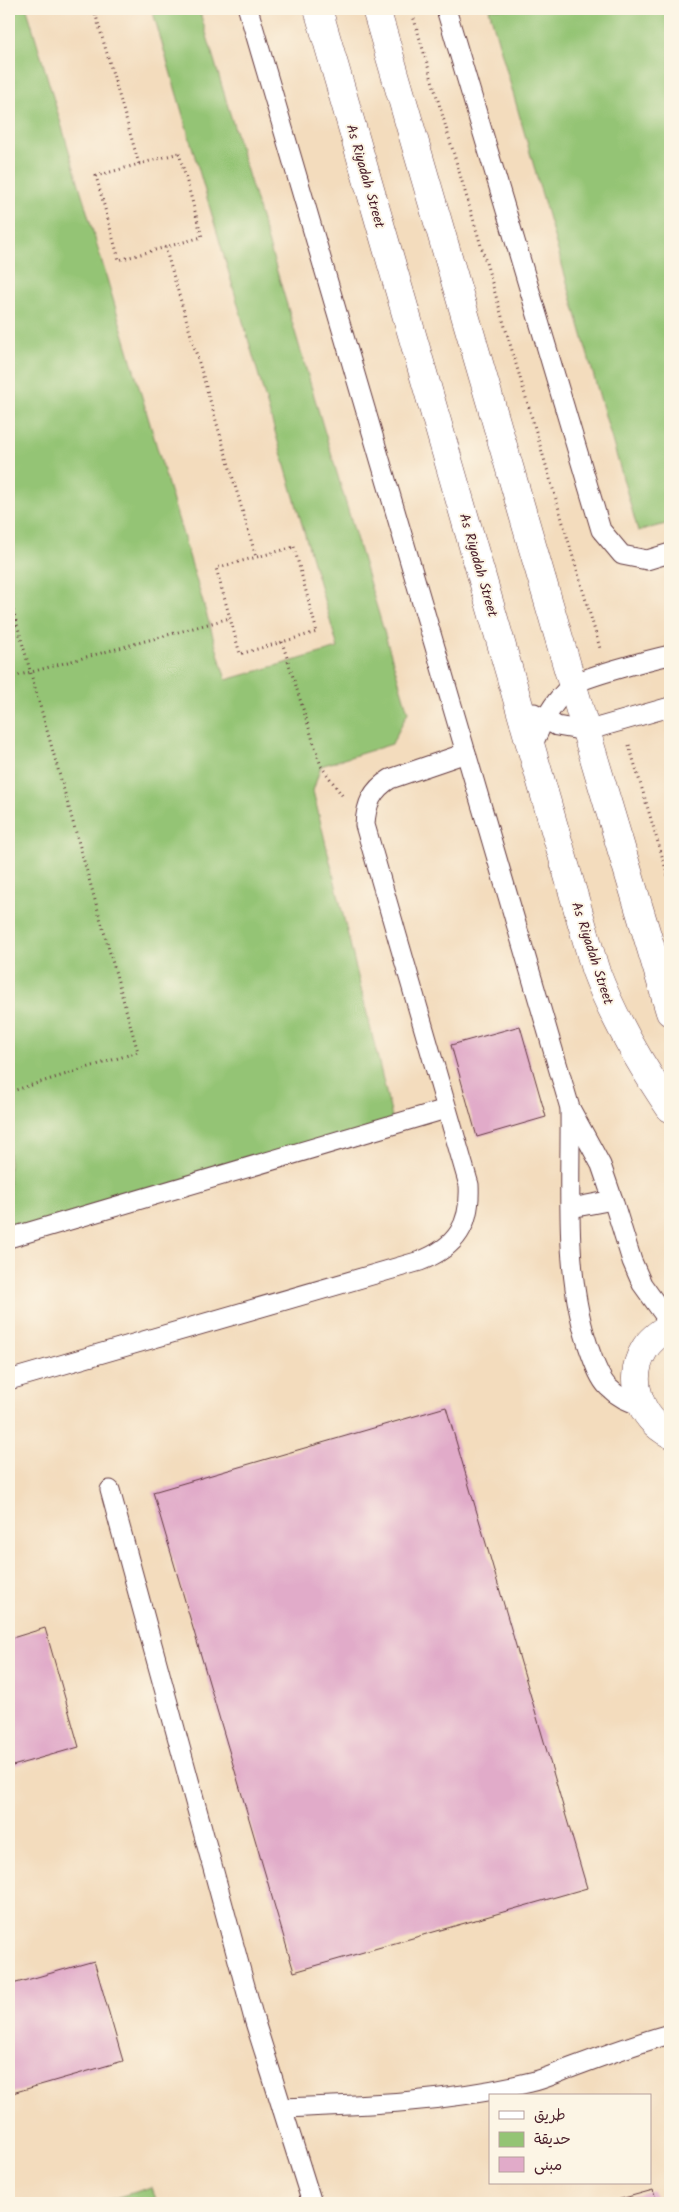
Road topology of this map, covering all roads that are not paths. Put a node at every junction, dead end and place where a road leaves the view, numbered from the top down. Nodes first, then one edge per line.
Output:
1 (248, 9) edge
2 (318, 9) edge
3 (376, 9) edge
4 (446, 9) edge
5 (670, 553) edge
6 (669, 659) edge
7 (573, 685) junction
8 (518, 698) junction
9 (670, 707) edge
10 (544, 720) junction
11 (586, 731) junction
12 (532, 747) junction
13 (466, 753) junction
14 (670, 1012) edge
15 (570, 1108) junction
16 (670, 1108) edge
17 (446, 1109) junction
18 (613, 1200) junction
19 (571, 1208) junction
20 (9, 1238) edge
21 (670, 1325) edge
22 (9, 1380) edge
23 (641, 1405) junction
24 (670, 1434) edge
25 (110, 1490) dead end
26 (670, 2034) edge
27 (282, 2108) junction
28 (312, 2203) edge

1 - 13 lane
2 - 8 street, As Riyadah Street
3 - 7 street
4 - 5 lane
6 - 7 lane
7 - 10 lane
7 - 11 street
8 - 10 lane
8 - 12 street, As Riyadah Street
9 - 11 lane
10 - 11 lane
10 - 12 lane
11 - 14 street
12 - 16 street, As Riyadah Street
13 - 15 lane
13 - 17 lane
15 - 18 lane
15 - 19 lane
17 - 20 lane
17 - 22 lane
18 - 19 lane
18 - 21 lane
19 - 23 lane
21 - 23 street
23 - 24 street
25 - 27 lane
26 - 27 lane
27 - 28 lane

